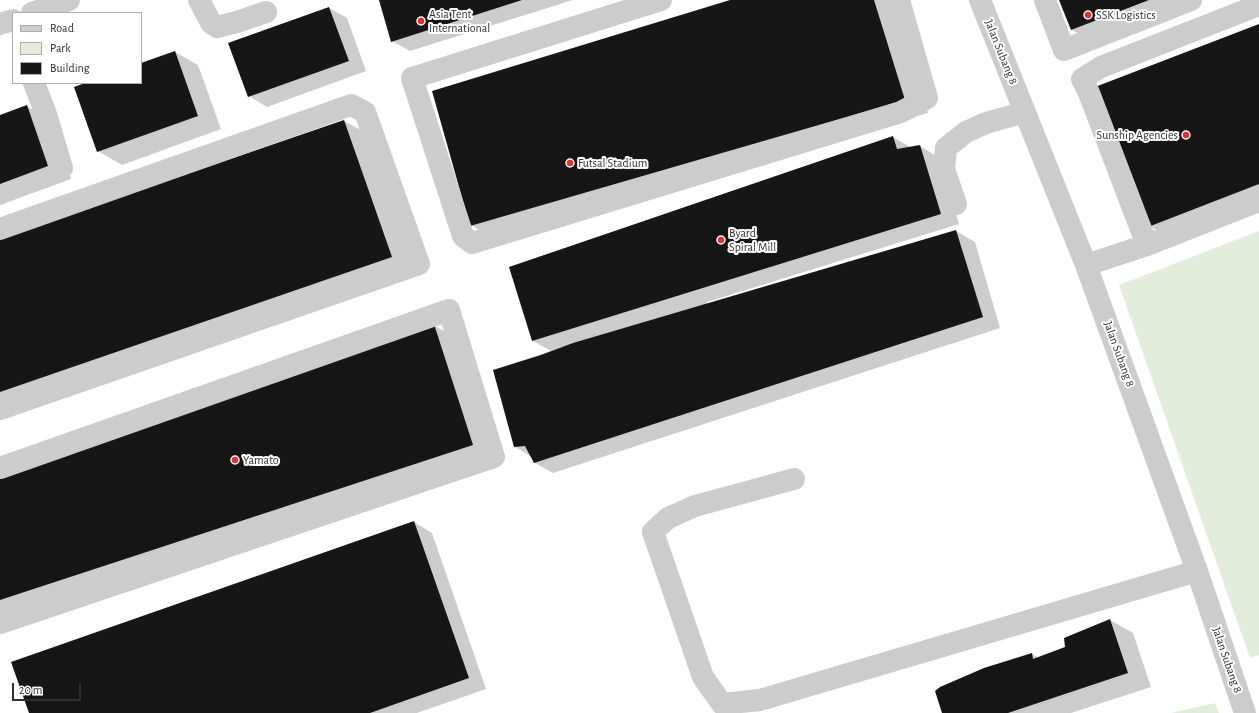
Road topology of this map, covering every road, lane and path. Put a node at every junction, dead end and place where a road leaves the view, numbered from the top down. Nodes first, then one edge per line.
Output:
1 (69, 0) edge
2 (199, 0) edge
3 (662, 0) edge
4 (899, 0) edge
5 (980, 0) edge
6 (1045, 0) edge
7 (1191, 0) edge
8 (1259, 5) edge
9 (35, 12) edge
10 (266, 12) dead end
11 (34, 84) edge
12 (1025, 112) junction
13 (62, 168) dead end
14 (1259, 200) edge
15 (956, 204) dead end
16 (0, 229) edge
17 (1147, 245) junction
18 (1086, 265) junction
19 (0, 409) edge
20 (0, 468) edge
21 (794, 479) dead end
22 (1197, 570) junction
23 (0, 623) edge
24 (1245, 713) edge

1 - 9 street
2 - 10 street
3 - 4 street
5 - 12 street, Jalan Subang 8
6 - 7 street
8 - 17 street
11 - 13 street
12 - 15 street
12 - 18 street, Jalan Subang 8
14 - 17 street
16 - 19 street
17 - 18 street
18 - 22 street, Jalan Subang 8
20 - 23 street
21 - 22 street
22 - 24 street, Jalan Subang 8

